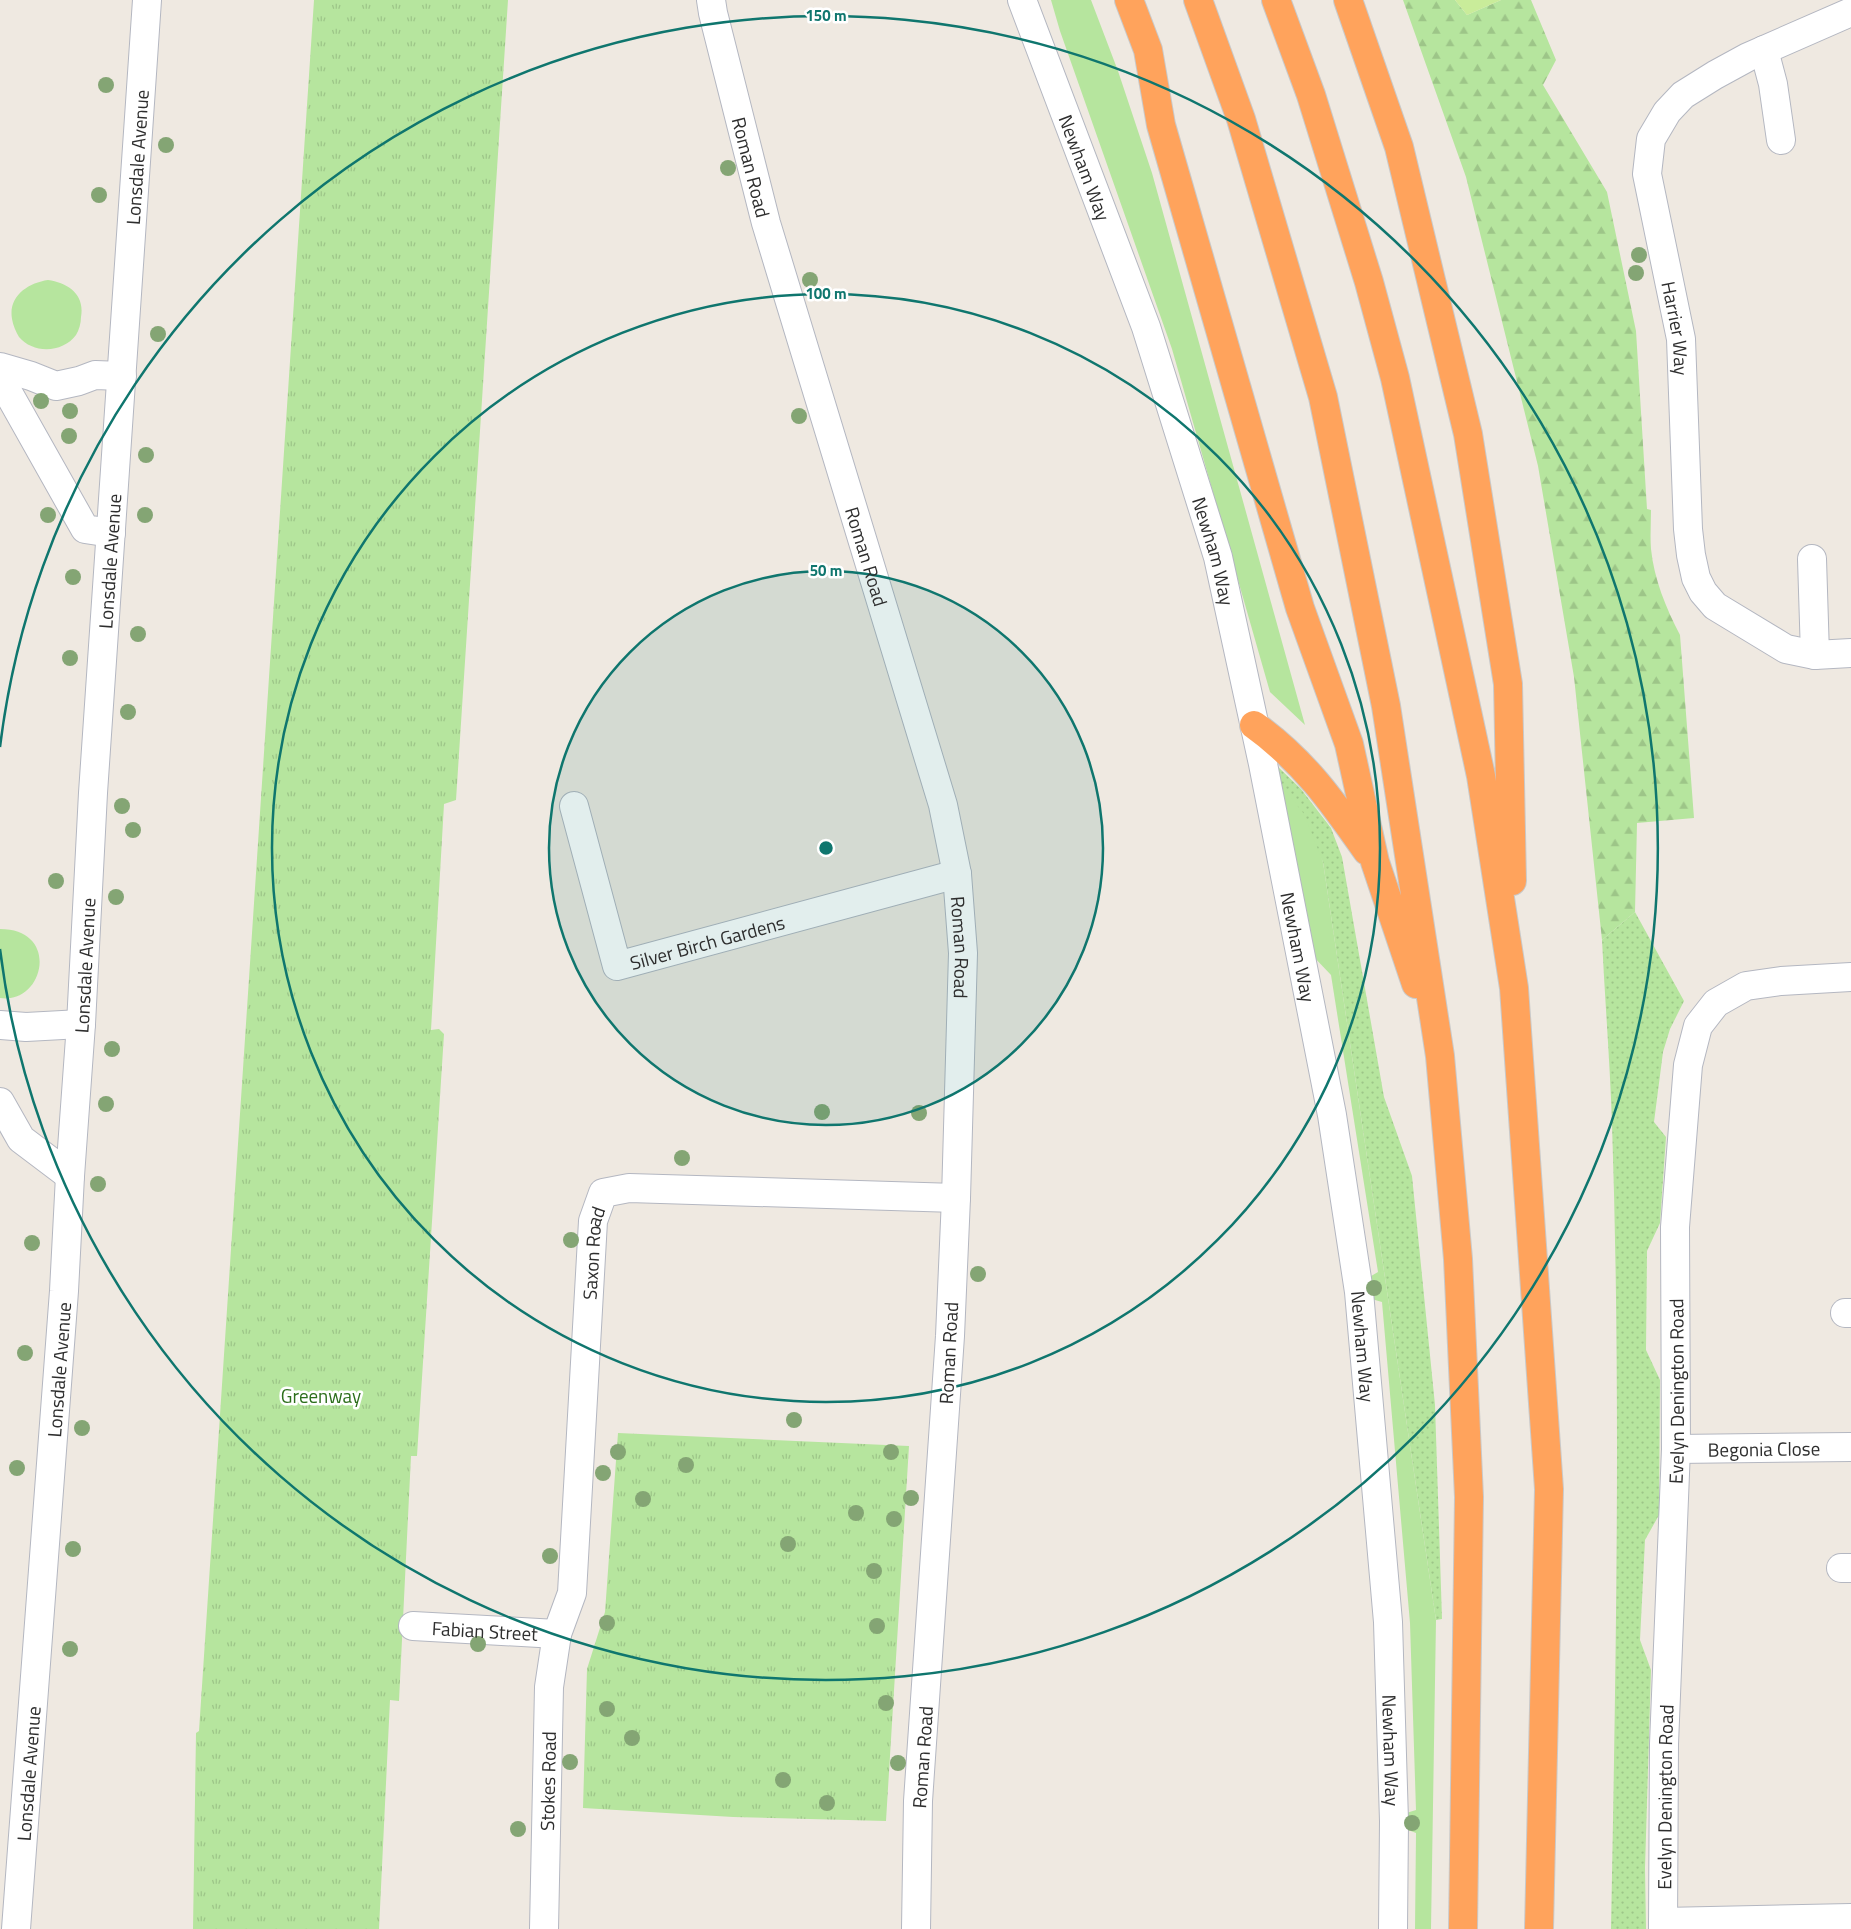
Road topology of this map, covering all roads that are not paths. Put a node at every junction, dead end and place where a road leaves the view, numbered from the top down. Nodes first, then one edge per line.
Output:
1 (147, 0) edge
2 (711, 0) edge
3 (1022, 0) edge
4 (1129, 0) edge
5 (1198, 0) edge
6 (1276, 0) edge
7 (1348, 0) edge
8 (1851, 12) edge
9 (1764, 50) junction
10 (1781, 140) dead end
11 (0, 367) edge
12 (0, 371) edge
13 (122, 376) junction
14 (111, 533) junction
15 (1812, 559) dead end
16 (1851, 653) edge
17 (1815, 655) junction
18 (1254, 725) junction
19 (574, 806) dead end
20 (1375, 862) junction
21 (957, 874) junction
22 (1851, 977) edge
23 (1514, 988) junction
24 (81, 1024) junction
25 (0, 1026) edge
26 (1440, 1056) junction
27 (0, 1102) edge
28 (70, 1176) junction
29 (956, 1198) junction
30 (1851, 1448) edge
31 (1676, 1449) junction
32 (413, 1626) dead end
33 (557, 1634) junction
34 (1851, 1918) edge
35 (1663, 1926) edge
36 (16, 1929) edge
37 (544, 1929) edge
38 (916, 1929) edge
39 (1393, 1929) edge
40 (1463, 1929) edge
41 (1539, 1929) edge

1 - 13 street, Lonsdale Avenue
2 - 21 street, Roman Road
3 - 18 street, Newham Way
4 - 20 highway
5 - 26 highway
6 - 23 highway
7 - 23 highway
8 - 9 street, Harrier Way
9 - 10 street
9 - 17 street, Harrier Way
11 - 13 street
12 - 14 street
13 - 14 street, Lonsdale Avenue
14 - 24 street, Lonsdale Avenue
15 - 17 street
16 - 17 street, Harrier Way
18 - 20 highway
18 - 39 street, Newham Way
19 - 21 street, Silver Birch Gardens
20 - 26 highway
21 - 29 street, Roman Road
22 - 31 street, Evelyn Denington Road
23 - 41 highway
24 - 25 street
24 - 28 street, Lonsdale Avenue
26 - 40 highway
27 - 28 street
28 - 36 street, Lonsdale Avenue
29 - 33 street, Saxon Road
29 - 38 street, Roman Road
30 - 31 street, Begonia Close
31 - 35 street, Evelyn Denington Road
32 - 33 street, Fabian Street
33 - 37 street, Stokes Road
34 - 35 street

